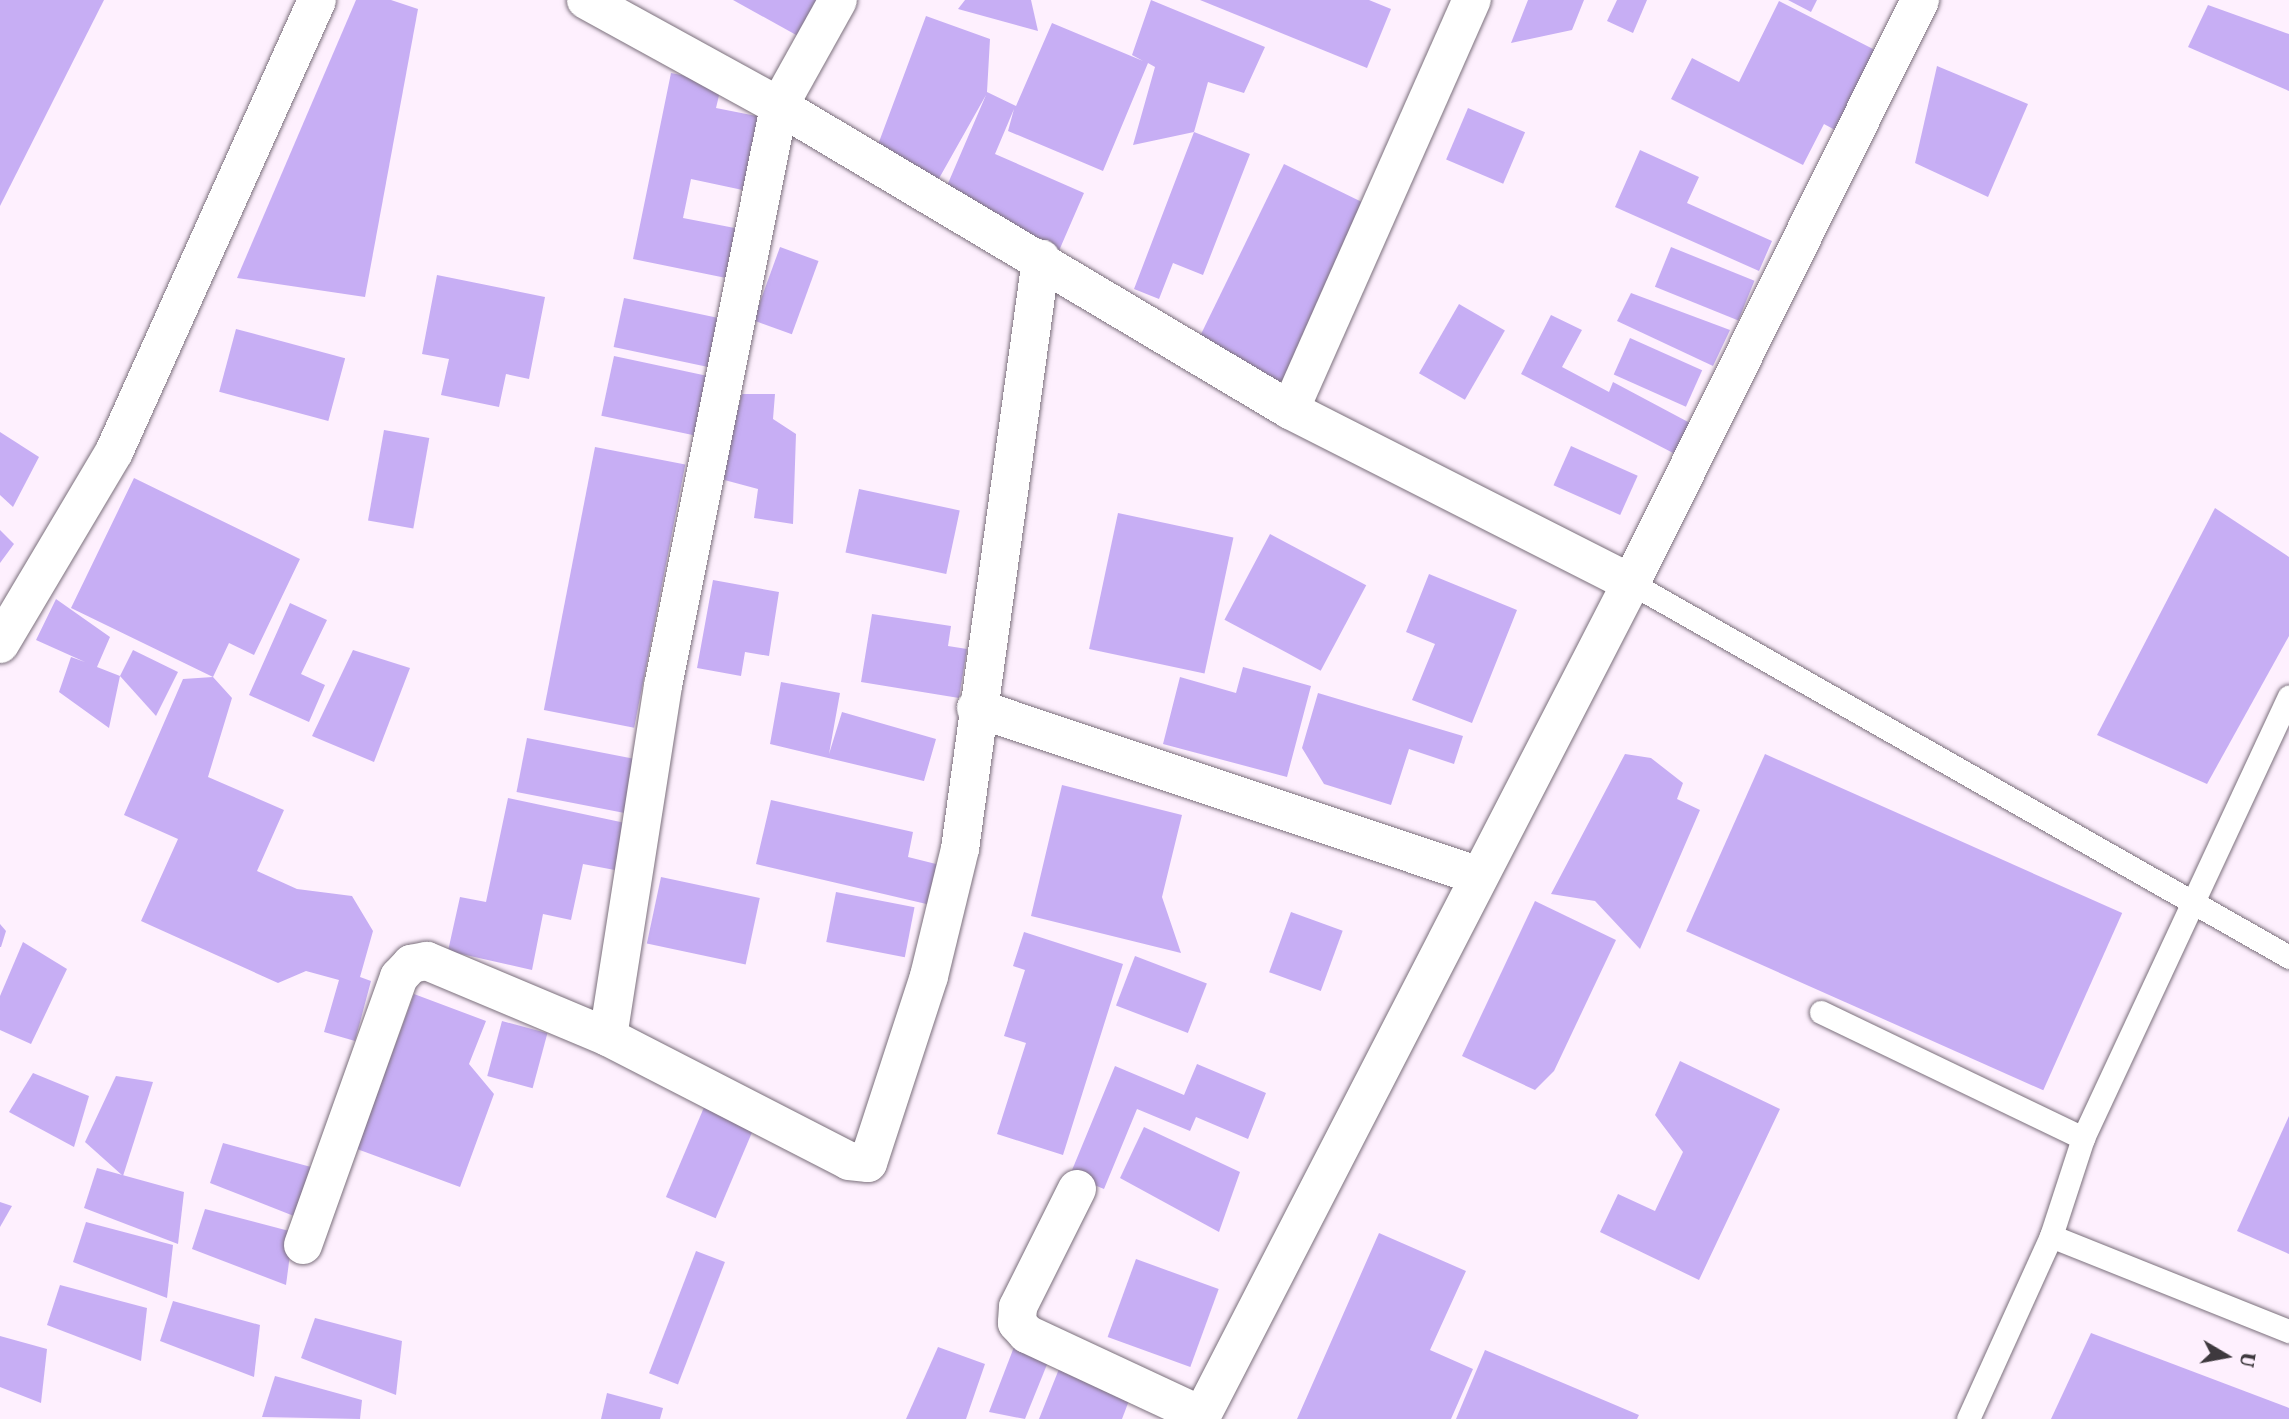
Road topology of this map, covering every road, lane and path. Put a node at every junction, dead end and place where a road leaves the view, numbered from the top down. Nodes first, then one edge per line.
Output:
1 (317, 0) edge
2 (586, 0) edge
3 (838, 0) edge
4 (1472, 0) edge
5 (1920, 0) edge
6 (779, 106) junction
7 (1041, 259) junction
8 (1290, 410) junction
9 (1631, 583) junction
10 (0, 644) edge
11 (2289, 698) edge
12 (976, 708) junction
13 (1479, 876) junction
14 (2188, 904) junction
15 (2289, 957) edge
16 (1821, 1012) dead end
17 (608, 1037) junction
18 (2083, 1138) junction
19 (1077, 1189) dead end
20 (2051, 1236) junction
21 (303, 1245) dead end
22 (2289, 1331) edge
23 (1200, 1417) edge
24 (1968, 1419) edge

1 - 10 street
2 - 6 street
3 - 6 street
4 - 8 street
5 - 9 street
6 - 7 street
6 - 17 street
7 - 8 street
7 - 12 street
8 - 9 street
9 - 13 street
9 - 14 lane
11 - 14 lane
12 - 13 street
12 - 17 street
13 - 23 street
14 - 15 lane
14 - 18 lane
16 - 18 lane
17 - 21 street
18 - 20 lane
19 - 23 street
20 - 22 lane
20 - 24 lane

